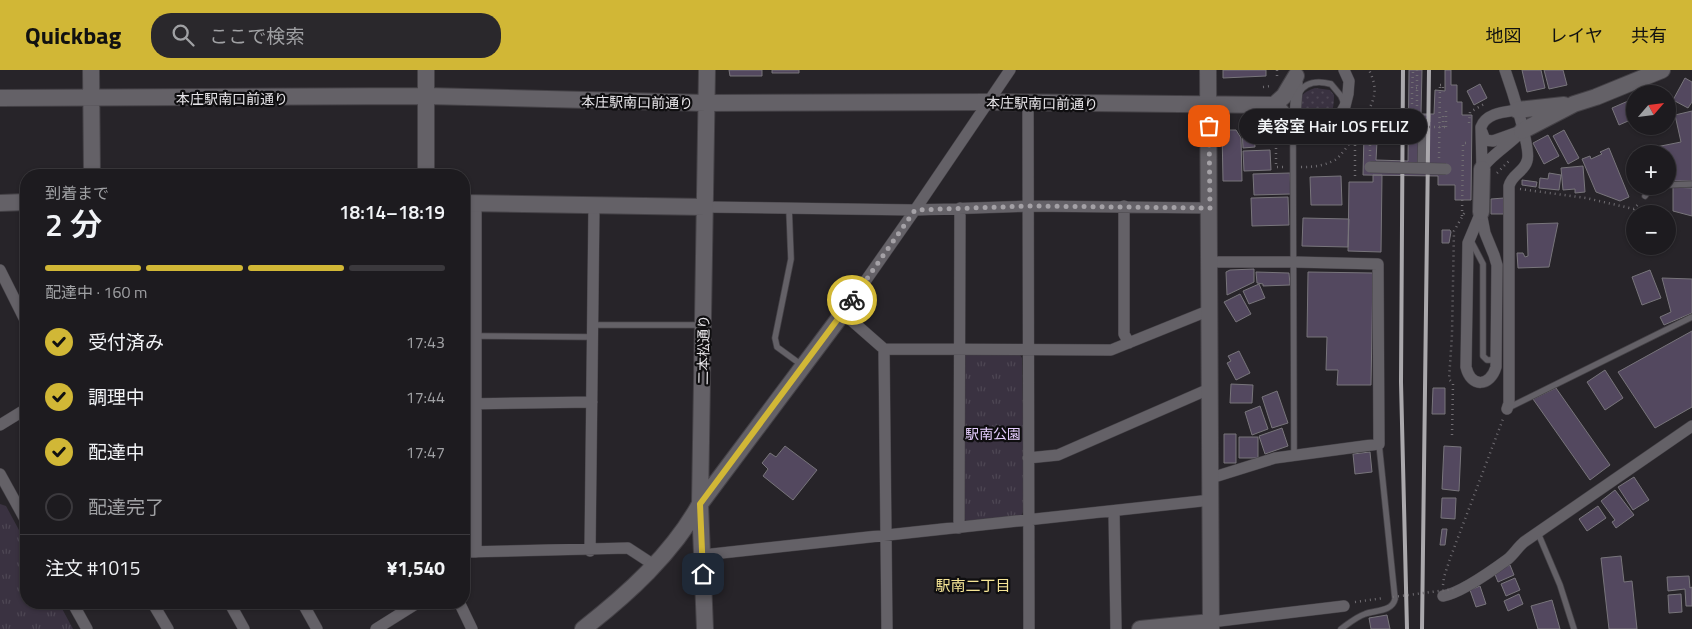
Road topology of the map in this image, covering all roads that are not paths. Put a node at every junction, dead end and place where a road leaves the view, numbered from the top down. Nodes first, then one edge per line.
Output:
1 (91, 70) edge
2 (426, 70) edge
3 (707, 70) edge
4 (1010, 70) edge
5 (1208, 70) edge
6 (1344, 70) edge
7 (1505, 70) edge
8 (1662, 70) edge
9 (1297, 73) edge
10 (426, 96) junction
11 (0, 98) edge
12 (91, 98) junction
13 (1295, 99) junction
14 (988, 102) junction
15 (706, 103) junction
16 (1028, 103) junction
17 (1208, 104) junction
18 (1274, 104) junction
19 (1574, 104) junction
20 (1346, 106) junction
21 (1516, 110) junction
22 (1421, 127) road end
23 (1522, 131) junction
24 (1298, 132) junction
25 (1482, 132) junction
26 (1370, 160) road end
27 (1423, 168) junction
28 (92, 169) edge
29 (426, 169) edge
30 (1451, 169) road end
31 (1482, 169) junction
32 (1692, 184) edge
33 (1676, 185) edge
34 (20, 202) edge
35 (0, 203) edge
36 (470, 203) edge
37 (594, 205) junction
38 (1029, 206) junction
39 (1124, 206) junction
40 (704, 207) junction
41 (789, 208) junction
42 (960, 208) junction
43 (1210, 208) junction
44 (915, 210) junction
45 (1481, 212) junction
46 (1470, 239) junction
47 (1210, 262) junction
48 (1294, 262) junction
49 (0, 270) edge
50 (20, 299) edge
51 (1210, 310) junction
52 (843, 313) junction
53 (1692, 317) edge
54 (703, 325) junction
55 (593, 331) junction
56 (476, 336) junction
57 (1129, 343) junction
58 (884, 349) junction
59 (960, 349) junction
60 (1028, 349) junction
61 (1496, 354) junction
62 (803, 366) junction
63 (1209, 389) junction
64 (592, 402) junction
65 (470, 404) edge
66 (476, 404) junction
67 (1507, 409) joint
68 (20, 413) edge
69 (0, 425) edge
70 (1692, 426) edge
71 (1379, 444) junction
72 (1294, 455) junction
73 (1028, 458) junction
74 (0, 474) edge
75 (1211, 478) junction
76 (5, 495) edge
77 (1211, 500) junction
78 (700, 504) junction
79 (1114, 512) junction
80 (20, 514) edge
81 (1028, 519) junction
82 (959, 528) junction
83 (1538, 533) junction
84 (886, 536) junction
85 (590, 550) junction
86 (470, 552) edge
87 (476, 552) junction
88 (703, 555) junction
89 (654, 565) junction
90 (1443, 596) road end
91 (1350, 604) road end
92 (75, 609) edge
93 (156, 609) edge
94 (233, 609) edge
95 (306, 609) edge
96 (407, 609) edge
97 (462, 609) edge
98 (1210, 626) edge
99 (87, 629) edge
100 (168, 629) edge
101 (244, 629) edge
102 (317, 629) edge
103 (376, 629) edge
104 (472, 629) edge
105 (583, 629) edge
106 (705, 629) edge
107 (887, 629) edge
108 (1029, 629) edge
109 (1116, 629) edge
110 (1140, 629) edge
111 (1341, 629) edge
112 (1574, 629) edge

1 - 12 street
2 - 10 street
3 - 15 street, 二本松通り
4 - 14 street
5 - 17 street
6 - 20 street
7 - 21 street
8 - 19 street
9 - 13 street
9 - 18 street
10 - 12 street, 本庄駅南口前通り
10 - 15 street, 本庄駅南口前通り
10 - 29 street
11 - 12 street, 本庄駅南口前通り
12 - 28 street
13 - 20 lane
13 - 24 street
14 - 15 street, 本庄駅南口前通り
14 - 16 street, 本庄駅南口前通り
14 - 44 street
15 - 40 street, 二本松通り
16 - 17 street, 本庄駅南口前通り
16 - 38 street
17 - 18 street, 本庄駅南口前通り
17 - 43 street
18 - 24 street
19 - 21 street
19 - 23 street
20 - 24 street
21 - 23 street
21 - 25 street
22 - 27 street
23 - 25 street
23 - 31 street
23 - 67 street
24 - 48 lane
25 - 31 street
26 - 27 street, bridge
27 - 30 street, bridge
31 - 45 street
32 - 33 lane
34 - 35 street
36 - 37 street
36 - 56 street
37 - 40 street
37 - 55 street
38 - 39 street
38 - 42 street
38 - 60 street
39 - 43 street
39 - 57 street
40 - 41 street
40 - 54 street, 二本松通り
41 - 44 street
41 - 62 lane
42 - 44 street
42 - 59 street
43 - 47 street
44 - 52 street
45 - 46 street
45 - 61 street
46 - 61 lane
46 - 61 street
47 - 48 street
47 - 51 street
48 - 71 street
48 - 72 lane
49 - 50 street
51 - 57 street
51 - 63 street
52 - 58 street
52 - 62 street
53 - 67 lane
54 - 55 lane
54 - 78 street, 二本松通り
55 - 56 lane
55 - 64 street
56 - 66 street
57 - 60 street
58 - 59 street
58 - 84 street
59 - 60 street
59 - 82 street
60 - 73 street
62 - 78 street
63 - 73 street
63 - 75 street
64 - 66 street
64 - 85 street
65 - 66 street
66 - 87 street
68 - 69 street
70 - 83 street
71 - 72 street
71 - 111 lane
72 - 75 street
73 - 81 street
74 - 76 street
75 - 77 street
76 - 80 street
77 - 79 street
77 - 98 street
78 - 88 street, 二本松通り
78 - 89 street
79 - 81 street
79 - 109 street
81 - 82 street
81 - 108 street
82 - 84 street
83 - 90 street
83 - 112 lane
84 - 88 street
84 - 107 street
85 - 87 street
85 - 89 street
86 - 87 street
88 - 106 street, 二本松通り
89 - 105 street
91 - 98 street
92 - 99 street
93 - 100 street
94 - 101 street
95 - 102 street
96 - 103 street
97 - 104 street
98 - 110 street

